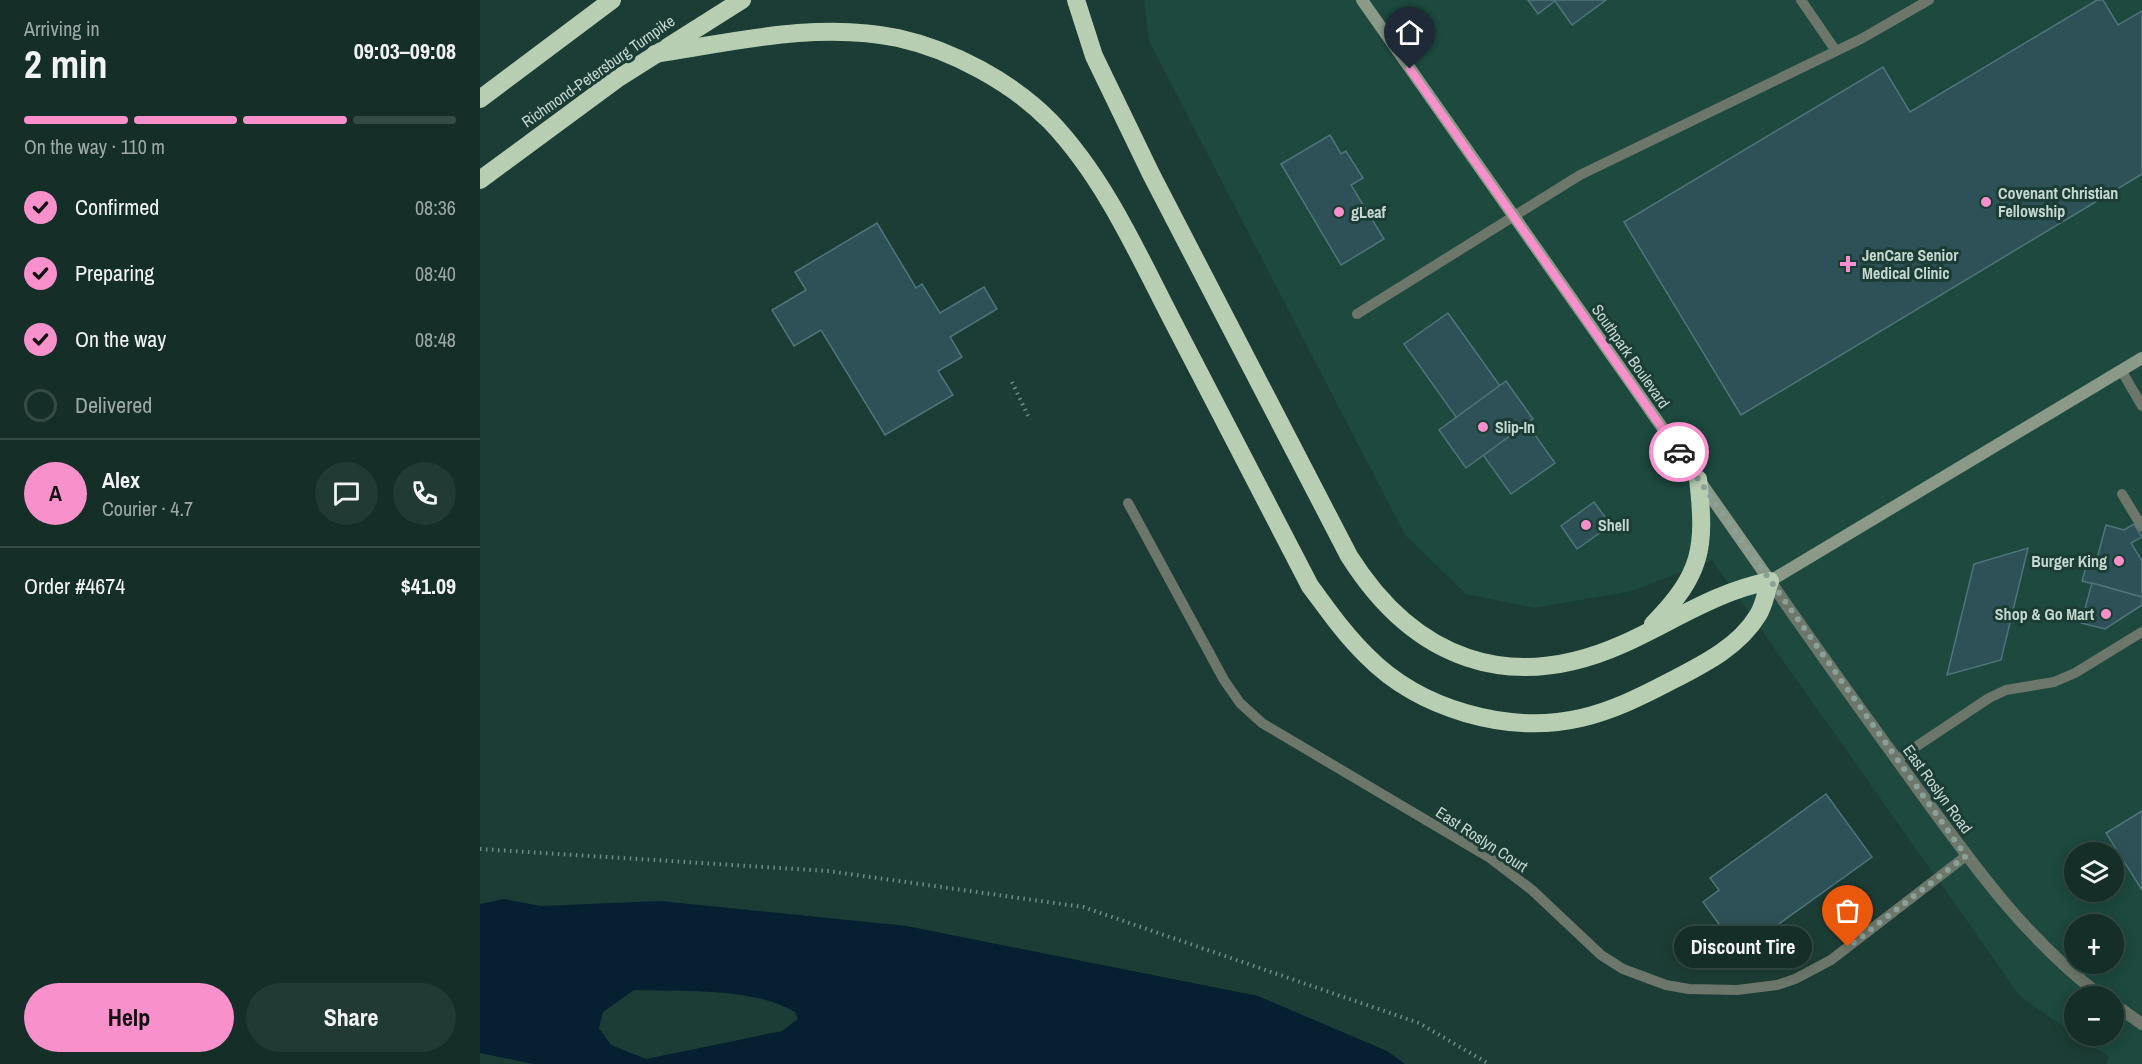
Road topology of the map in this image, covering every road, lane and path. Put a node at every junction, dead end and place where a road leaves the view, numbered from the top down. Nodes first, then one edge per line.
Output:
1 (612, 0) edge
2 (742, 0) edge
3 (1076, 0) edge
4 (1362, 0) edge
5 (1801, 0) edge
6 (1929, 0) edge
7 (1836, 51) junction
8 (655, 54) junction
9 (480, 99) edge
10 (480, 180) edge
11 (1513, 217) junction
12 (1357, 314) dead end
13 (2142, 358) edge
14 (2121, 370) junction
15 (1012, 382) dead end
16 (2142, 406) edge
17 (1030, 420) dead end
18 (1698, 479) junction
19 (2122, 494) dead end
20 (1128, 503) dead end
21 (2142, 527) edge
22 (1770, 581) junction
23 (2142, 632) edge
24 (1644, 633) junction
25 (1896, 760) junction
26 (480, 849) edge
27 (1966, 856) junction
28 (2089, 986) edge
29 (2124, 1011) edge
30 (2142, 1024) edge
31 (1489, 1064) edge

1 - 9 highway
2 - 8 highway, Richmond-Petersburg Turnpike
3 - 24 highway
4 - 11 main road, Southpark Boulevard
5 - 7 lane
6 - 7 lane
7 - 11 lane
8 - 10 highway, Richmond-Petersburg Turnpike
8 - 22 highway
11 - 12 lane
11 - 18 main road, Southpark Boulevard
13 - 14 main road
14 - 16 lane
14 - 22 main road
15 - 17 path
18 - 22 main road, Southpark Boulevard
18 - 24 highway
19 - 21 lane
20 - 27 lane, East Roslyn Court
22 - 24 highway
22 - 25 street, East Roslyn Road
23 - 25 lane
25 - 27 street, East Roslyn Road
26 - 31 path
27 - 28 street, East Roslyn Road
29 - 30 street

